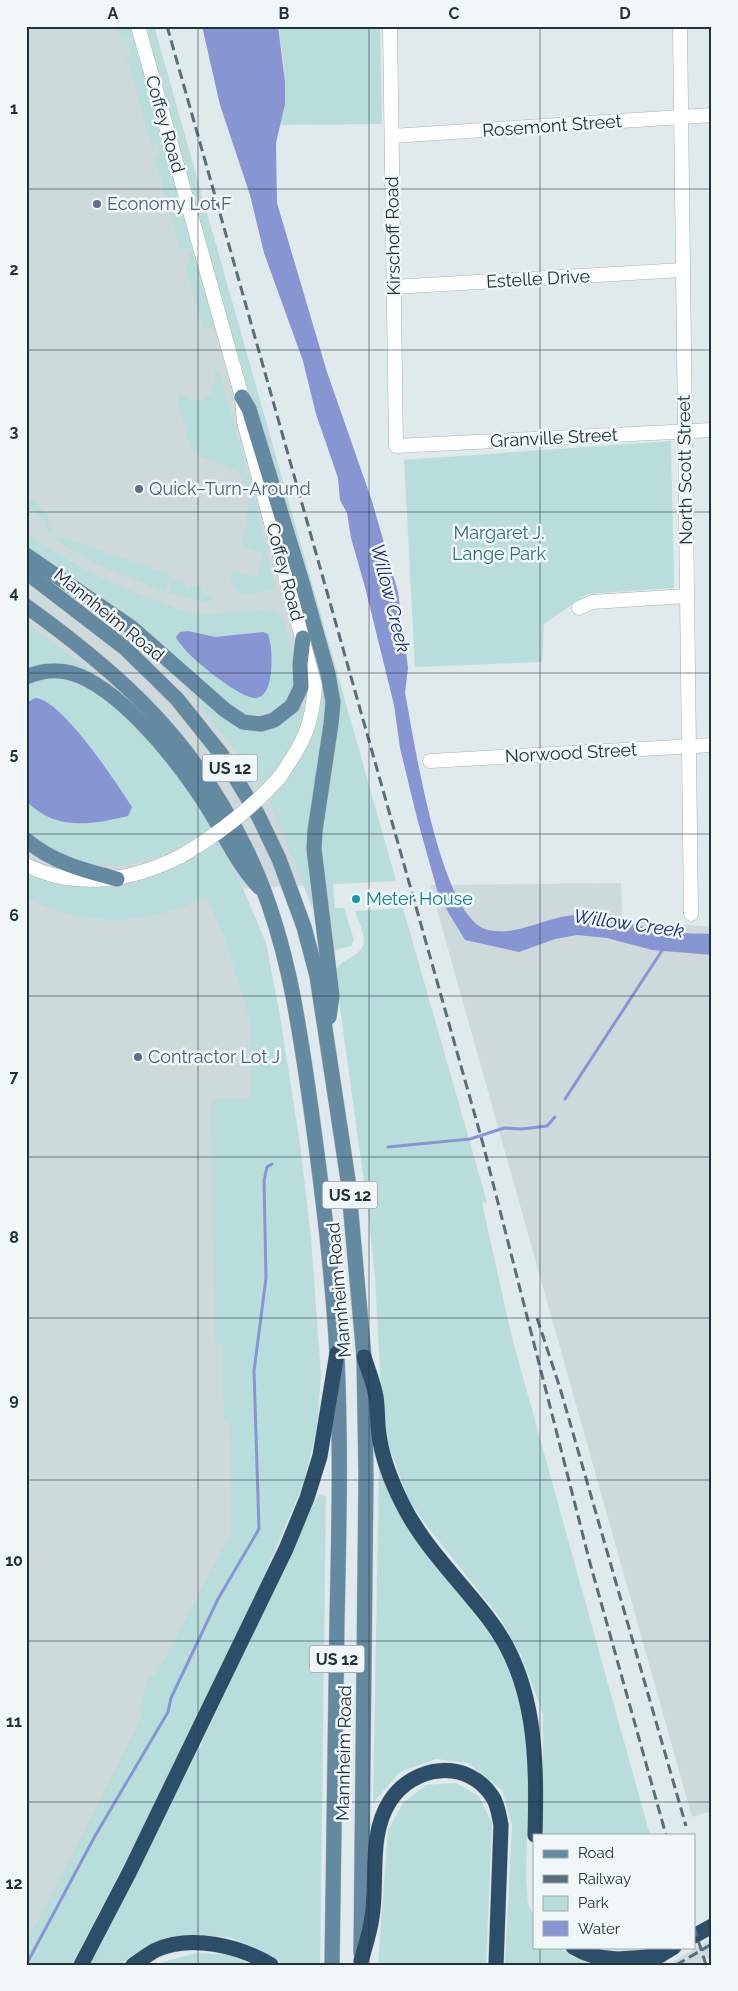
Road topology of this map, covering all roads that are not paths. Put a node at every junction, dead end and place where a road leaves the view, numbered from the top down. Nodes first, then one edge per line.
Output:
1 (138, 26) edge
2 (390, 26) edge
3 (680, 26) edge
4 (712, 115) edge
5 (682, 117) junction
6 (392, 136) junction
7 (682, 270) junction
8 (393, 287) junction
9 (242, 397) junction
10 (712, 430) edge
11 (685, 431) junction
12 (396, 446) joint
13 (26, 555) edge
14 (26, 572) edge
15 (687, 596) junction
16 (26, 606) edge
17 (579, 608) dead end
18 (303, 638) junction
19 (26, 677) edge
20 (712, 745) edge
21 (690, 746) junction
22 (430, 761) dead end
23 (26, 840) edge
24 (26, 865) edge
25 (117, 878) junction
26 (267, 896) junction
27 (691, 914) dead end
28 (327, 1033) junction
29 (337, 1353) junction
30 (364, 1357) junction
31 (535, 1834) edge
32 (712, 1926) edge
33 (696, 1935) edge
34 (575, 1948) edge
35 (672, 1948) edge
36 (661, 1955) junction
37 (361, 1963) edge
38 (81, 1965) edge
39 (133, 1965) edge
40 (272, 1965) edge
41 (332, 1965) edge
42 (496, 1965) edge
43 (644, 1965) edge

1 - 9 street, Coffey Road
2 - 6 street, Kirschoff Road
3 - 5 street, North Scott Street
4 - 5 street, Rosemont Street
5 - 6 street, Rosemont Street
5 - 7 street, North Scott Street
6 - 8 street, Kirschoff Road
7 - 8 street, Estelle Drive
7 - 11 street, North Scott Street
8 - 12 street, Kirschoff Road
9 - 18 street, Coffey Road
9 - 28 main road
10 - 11 street, Granville Street
11 - 12 street, Granville Street
11 - 15 street, North Scott Street
13 - 18 main road
14 - 28 main road, Mannheim Road / US 12
15 - 17 street
15 - 21 street, North Scott Street
16 - 26 main road, Mannheim Road / US 12
18 - 25 street, Coffey Road, bridge
19 - 26 main road
20 - 21 street, Norwood Street
21 - 22 street, Norwood Street
21 - 27 street, North Scott Street
23 - 25 main road
24 - 25 street, Coffey Road
26 - 29 main road, Mannheim Road / US 12
28 - 30 main road, Mannheim Road / US 12
29 - 38 highway
29 - 41 main road, Mannheim Road / US 12
30 - 31 highway
30 - 37 main road, Mannheim Road / US 12
32 - 33 highway
34 - 36 highway
35 - 36 highway
36 - 43 highway
37 - 42 highway
39 - 40 highway

